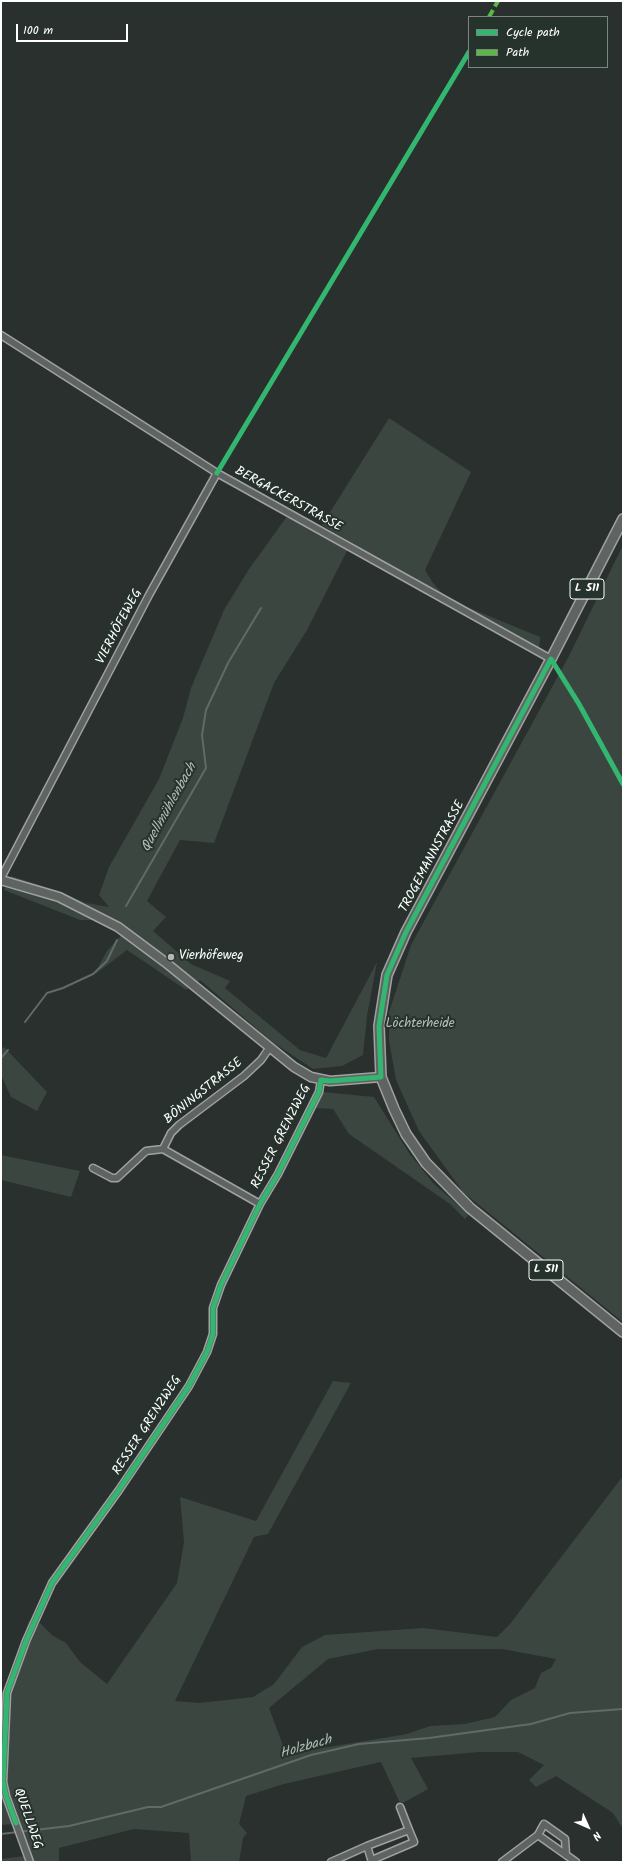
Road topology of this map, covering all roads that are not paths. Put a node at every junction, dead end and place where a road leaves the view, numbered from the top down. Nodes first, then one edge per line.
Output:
1 (1, 334) edge
2 (217, 473) junction
3 (623, 519) edge
4 (551, 660) junction
5 (1, 879) edge
6 (270, 1047) junction
7 (381, 1077) junction
8 (321, 1080) junction
9 (163, 1149) junction
10 (93, 1168) dead end
11 (260, 1204) junction
12 (623, 1332) edge
13 (3, 1782) joint
14 (400, 1808) dead end
15 (409, 1830) junction
16 (538, 1835) junction
17 (367, 1846) junction
18 (566, 1855) junction
19 (372, 1861) edge
20 (30, 1862) edge
21 (331, 1862) edge
22 (502, 1862) edge
23 (576, 1862) edge

1 - 2 street, BERGACKERSTRASSE
2 - 4 street, BERGACKERSTRASSE
2 - 5 street, VIERHÖFEWEG
3 - 4 main road, L 511
4 - 7 main road, TROGEMANNSTRASSE / L 511
5 - 6 main road
6 - 8 main road
6 - 9 street, BÖNINGSTRASSE
7 - 8 main road
7 - 12 main road, L 511
8 - 11 street, RESSER GRENZWEG
9 - 10 street
9 - 11 street
11 - 13 street, RESSER GRENZWEG
13 - 20 street, QUELLWEG
14 - 15 street
15 - 17 street
15 - 19 street
16 - 18 street
16 - 18 street
16 - 22 street
17 - 19 street
17 - 21 street
18 - 23 street

